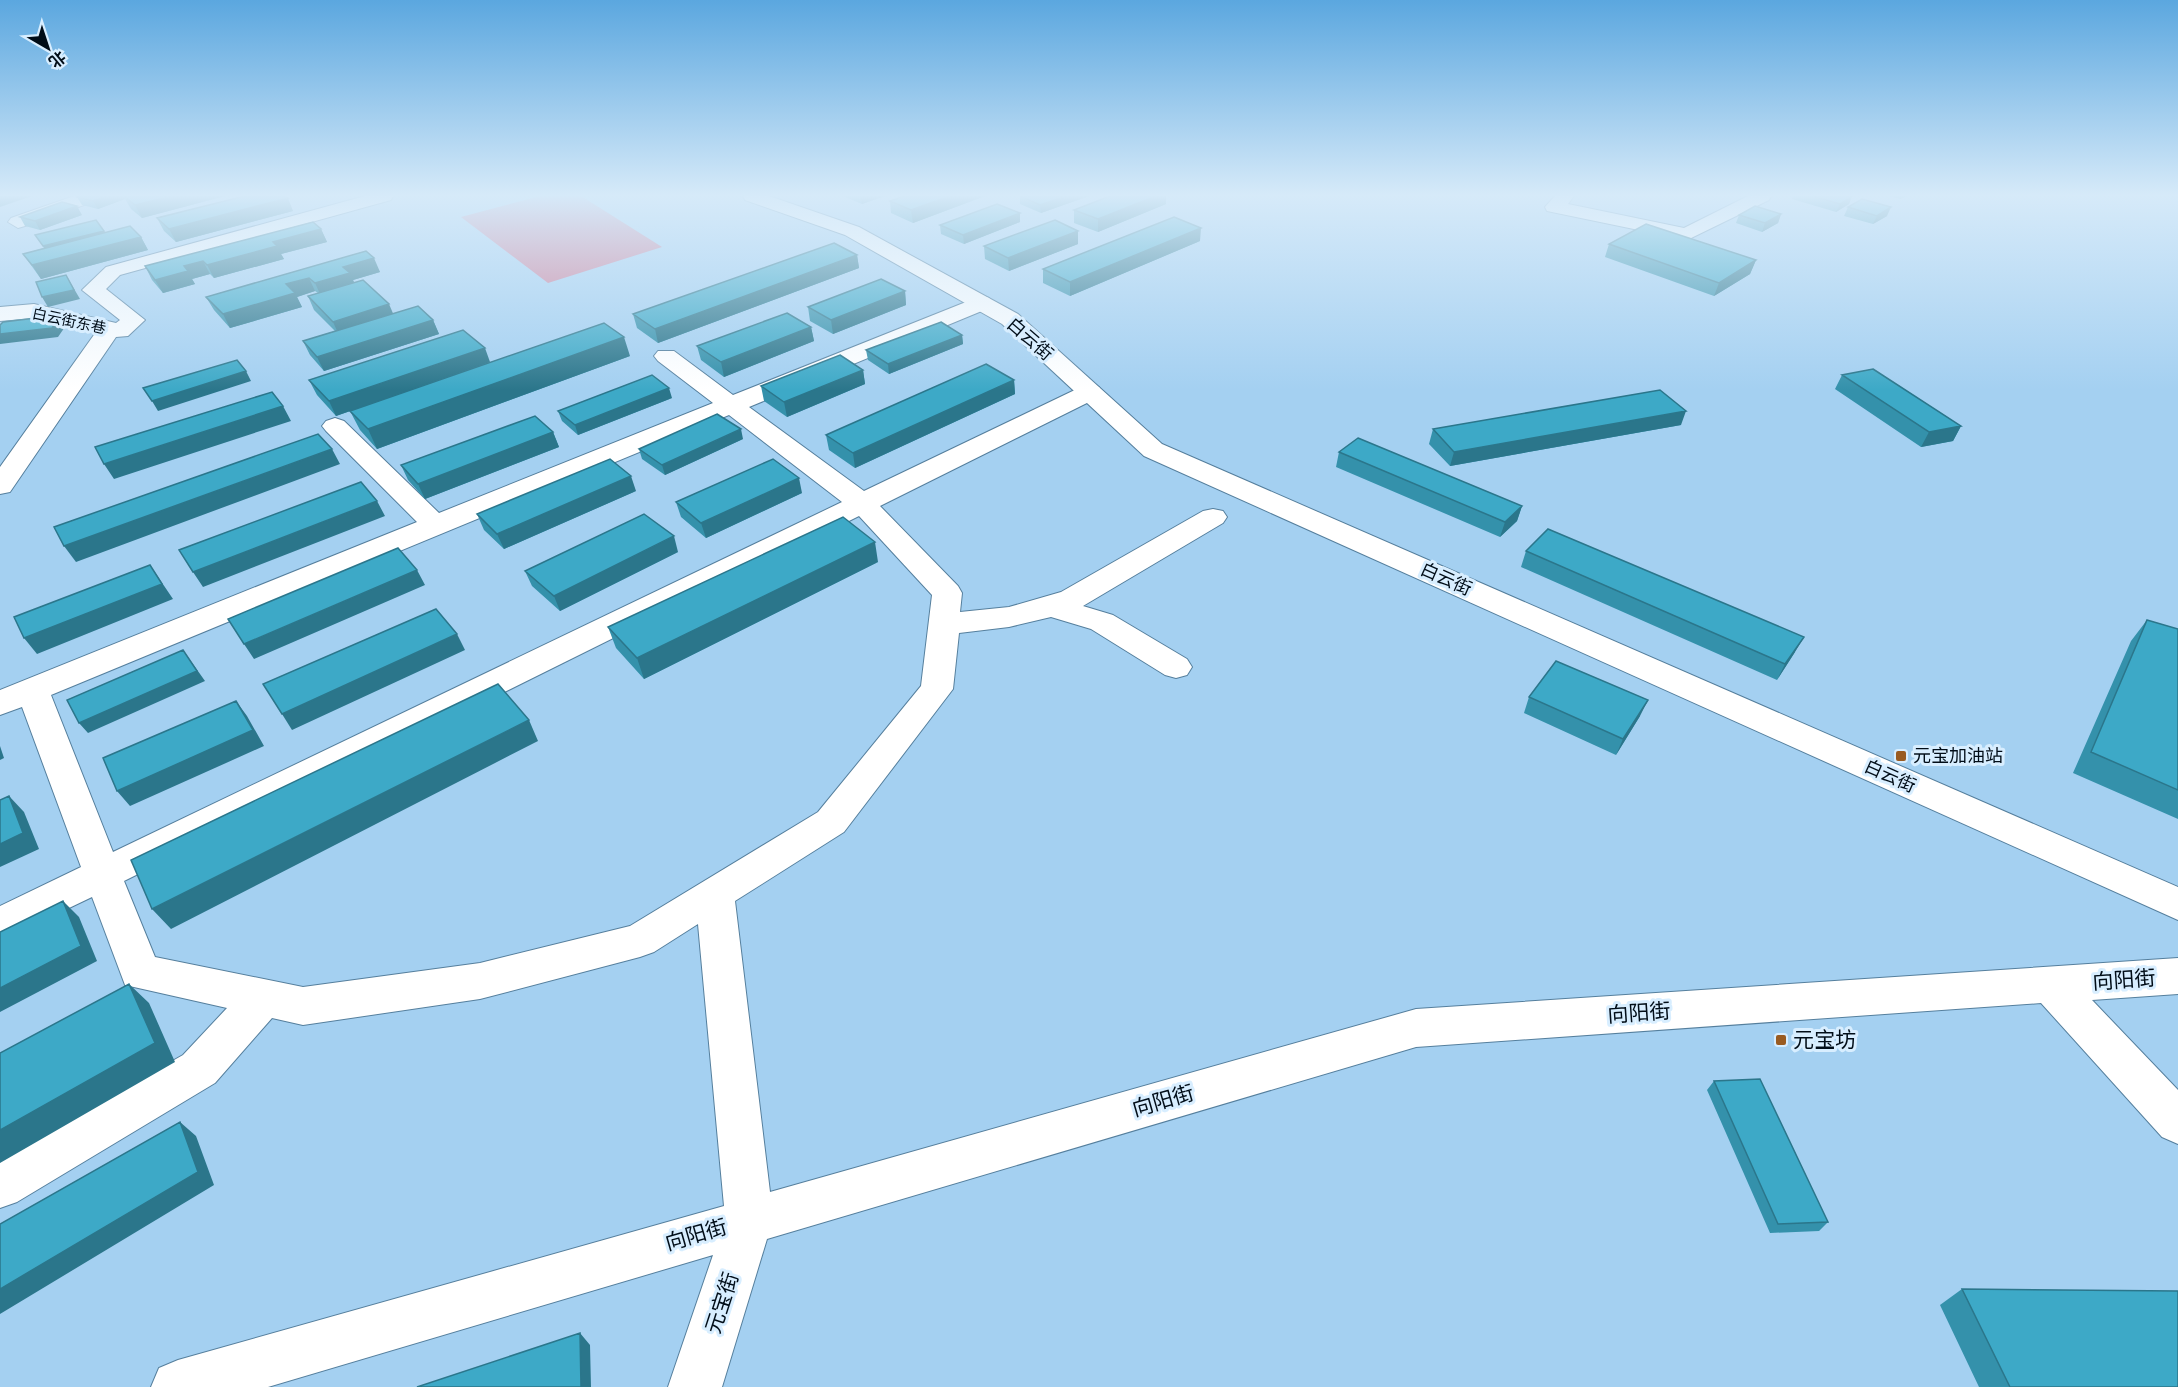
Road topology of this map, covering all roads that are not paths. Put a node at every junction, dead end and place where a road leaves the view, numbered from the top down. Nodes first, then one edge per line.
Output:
1 (150, 261) edge
2 (905, 261) edge
3 (981, 303) junction
4 (0, 314) edge
5 (109, 330) junction
6 (666, 356) dead end
7 (1090, 392) junction
8 (733, 405) junction
9 (335, 426) dead end
10 (0, 486) edge
11 (863, 504) junction
12 (1213, 517) dead end
13 (436, 526) junction
14 (1053, 607) junction
15 (944, 623) junction
16 (1176, 667) dead end
17 (32, 690) junction
18 (0, 703) edge
19 (102, 874) junction
20 (715, 894) junction
21 (2178, 904) edge
22 (0, 924) edge
23 (2178, 976) edge
24 (2051, 985) junction
25 (264, 998) junction
26 (2178, 1122) edge
27 (0, 1185) edge
28 (748, 1220) junction
29 (178, 1387) edge
30 (695, 1387) edge

1 - 5 street, 白云街东巷
2 - 3 street, 白云街
3 - 7 street, 白云街
3 - 8 street
4 - 5 street, 白云街东巷
5 - 10 street
6 - 8 street
7 - 11 street
7 - 21 street, 白云街
8 - 11 street
8 - 13 street
9 - 13 street
11 - 15 street
11 - 19 street
12 - 14 street
13 - 17 street
14 - 15 street
14 - 16 street
15 - 20 street
17 - 18 street
17 - 19 street
19 - 22 street
19 - 25 street
20 - 25 street
20 - 28 street
23 - 24 street, 向阳街
24 - 26 street
24 - 28 street, 向阳街
25 - 27 street
28 - 29 street, 向阳街
28 - 30 street, 元宝街

